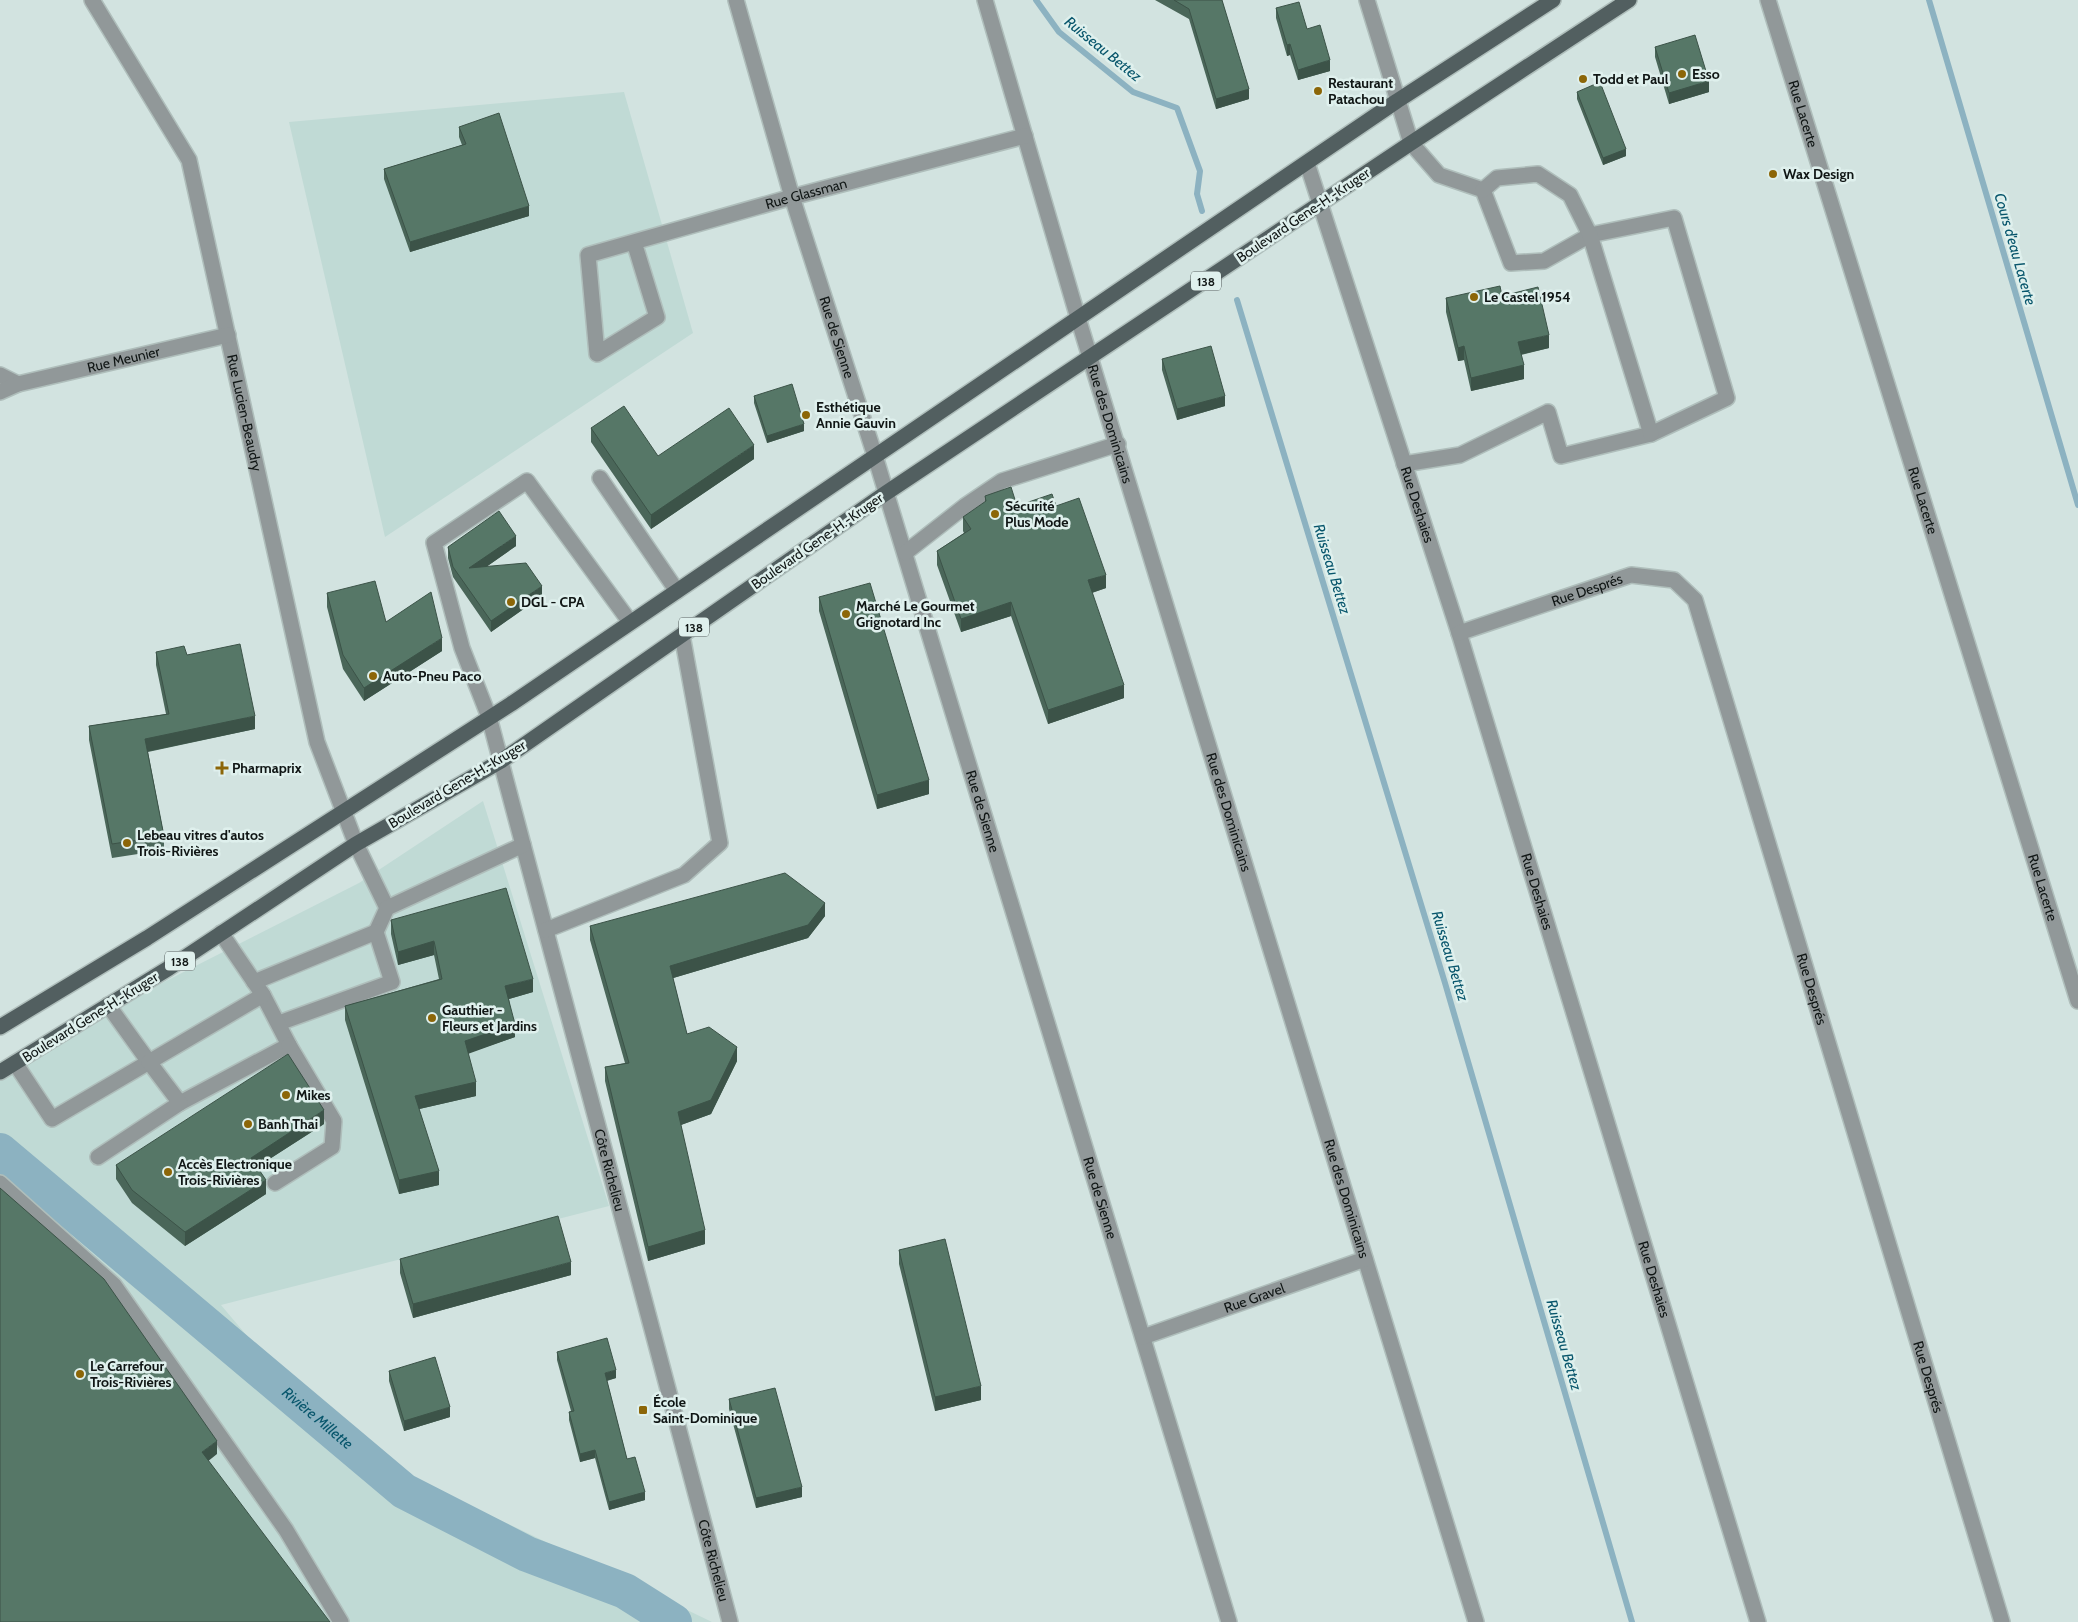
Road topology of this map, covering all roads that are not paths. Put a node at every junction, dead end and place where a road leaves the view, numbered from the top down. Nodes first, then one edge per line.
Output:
1 (92, 0) edge
2 (736, 0) edge
3 (986, 0) edge
4 (1367, 0) edge
5 (1553, 0) edge
6 (1629, 0) edge
7 (1768, 0) edge
8 (1397, 101) junction
9 (1025, 136) junction
10 (1411, 142) junction
11 (1307, 163) junction
12 (1483, 190) junction
13 (792, 197) junction
14 (1322, 203) junction
15 (1590, 235) junction
16 (634, 242) junction
17 (1078, 318) junction
18 (228, 335) junction
19 (1091, 358) junction
20 (0, 375) edge
21 (18, 384) junction
22 (0, 392) edge
23 (1651, 434) junction
24 (1118, 444) junction
25 (875, 456) junction
26 (1404, 464) junction
27 (600, 478) dead end
28 (886, 493) junction
29 (905, 553) junction
30 (677, 591) junction
31 (630, 622) junction
32 (1459, 633) junction
33 (682, 635) junction
34 (489, 717) junction
35 (501, 761) junction
36 (344, 811) junction
37 (356, 844) junction
38 (523, 846) junction
39 (387, 908) junction
40 (546, 930) junction
41 (376, 932) junction
42 (221, 933) junction
43 (259, 988) junction
44 (2078, 1001) edge
45 (108, 1005) junction
46 (279, 1023) junction
47 (0, 1027) edge
48 (289, 1044) junction
49 (149, 1062) junction
50 (15, 1063) junction
51 (0, 1072) edge
52 (180, 1103) junction
53 (98, 1156) dead end
54 (0, 1183) edge
55 (275, 1183) dead end
56 (1365, 1259) junction
57 (1142, 1337) junction
58 (341, 1622) edge
59 (730, 1622) edge
60 (1229, 1622) edge
61 (1476, 1622) edge
62 (1758, 1622) edge
63 (2002, 1622) edge

1 - 18 street, Rue Lucien-Beaudry
2 - 13 street, Rue de Sienne
3 - 9 street, Rue des Dominicains
4 - 8 street
5 - 8 main road
6 - 10 main road, Boulevard Gene-H.-Kruger / 138
7 - 44 street, Rue Lacerte
8 - 10 street
8 - 11 main road
9 - 13 street, Rue Glassman
9 - 17 street, Rue des Dominicains
10 - 12 street
10 - 14 main road, Boulevard Gene-H.-Kruger / 138
11 - 14 street, Rue Deshaies
11 - 17 main road
12 - 15 street
12 - 15 street
13 - 16 street, Rue Glassman
13 - 25 street, Rue de Sienne
14 - 19 main road, Boulevard Gene-H.-Kruger / 138
14 - 26 street, Rue Deshaies
15 - 23 street
15 - 23 street
16 - 16 street, Rue Glassman
17 - 19 street, Rue des Dominicains
17 - 25 main road
18 - 21 street, Rue Meunier
18 - 36 street, Rue Lucien-Beaudry
19 - 24 street, Rue des Dominicains
19 - 28 main road, Boulevard Gene-H.-Kruger / 138
20 - 21 street
21 - 22 street, Rue Meunier
23 - 26 street
24 - 29 street
24 - 56 street, Rue des Dominicains
25 - 28 street, Rue de Sienne
25 - 30 main road
26 - 32 street, Rue Deshaies
27 - 30 street
28 - 29 street, Rue de Sienne
28 - 33 main road, Boulevard Gene-H.-Kruger / 138
29 - 57 street, Rue de Sienne
30 - 31 main road
31 - 34 main road
31 - 34 street, Côte Richelieu
32 - 62 street, Rue Deshaies
32 - 63 street, Rue Després
33 - 35 main road, Boulevard Gene-H.-Kruger / 138
33 - 40 street
34 - 35 street, Côte Richelieu
34 - 36 main road
35 - 37 main road, Boulevard Gene-H.-Kruger / 138
35 - 38 street, Côte Richelieu
36 - 37 street, Rue Lucien-Beaudry
36 - 47 main road
37 - 39 street, Rue Lucien-Beaudry
37 - 42 main road, Boulevard Gene-H.-Kruger / 138
38 - 39 street
38 - 40 street, Côte Richelieu
39 - 41 street
40 - 59 street, Côte Richelieu
41 - 43 street
41 - 46 street
42 - 43 street
42 - 45 main road, Boulevard Gene-H.-Kruger / 138
43 - 46 street
43 - 49 street
45 - 49 street
45 - 50 main road, Boulevard Gene-H.-Kruger / 138
46 - 48 street
48 - 52 street
48 - 55 street
49 - 50 street
49 - 52 street
50 - 51 main road, Boulevard Gene-H.-Kruger / 138
52 - 53 street
54 - 58 street
56 - 57 street, Rue Gravel
56 - 61 street, Rue des Dominicains
57 - 60 street, Rue de Sienne

